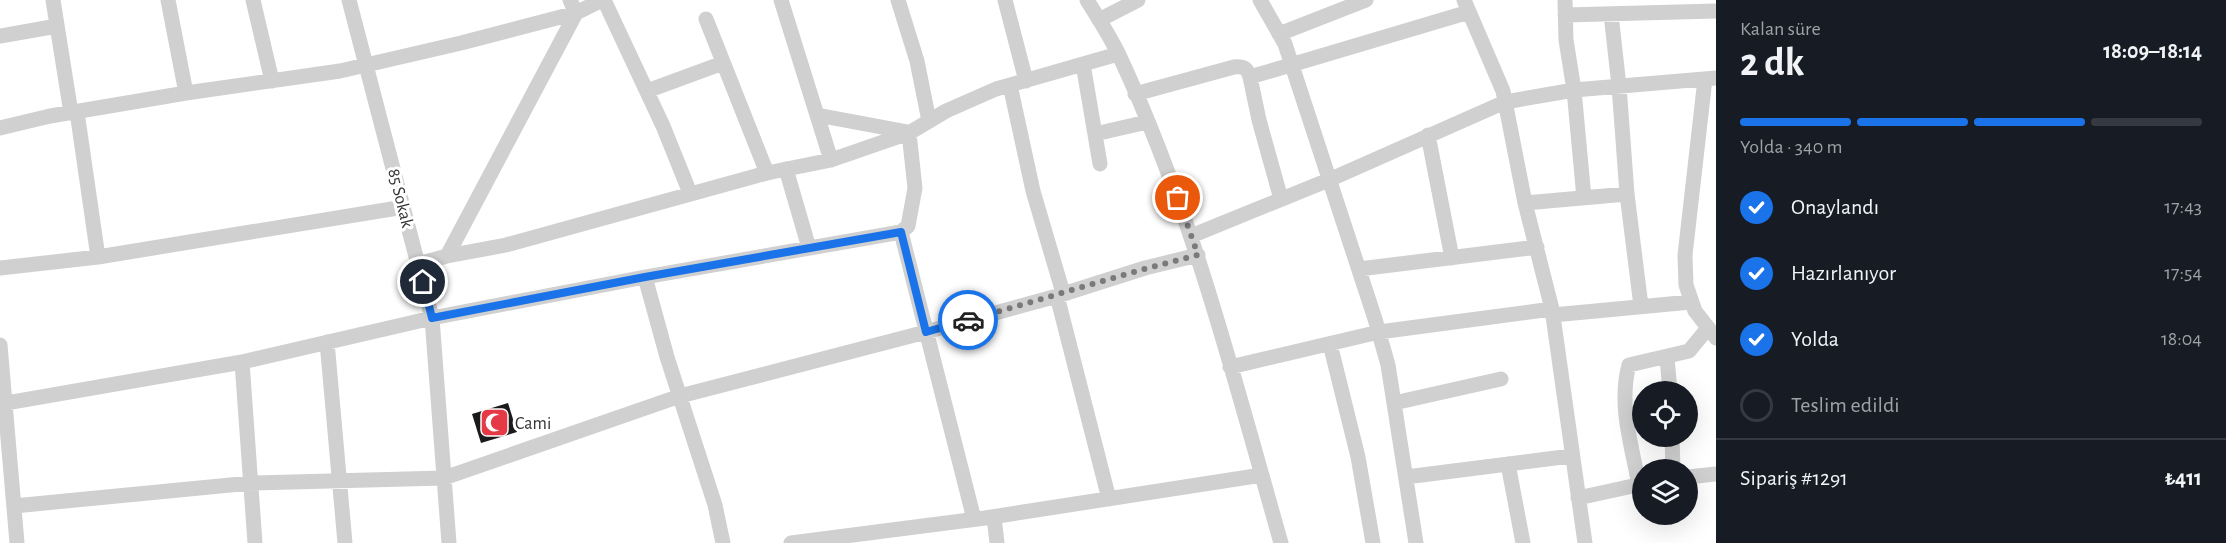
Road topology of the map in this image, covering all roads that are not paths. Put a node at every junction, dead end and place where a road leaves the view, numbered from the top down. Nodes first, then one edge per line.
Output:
1 (52, 0) edge
2 (168, 0) edge
3 (253, 0) edge
4 (349, 0) edge
5 (603, 0) edge
6 (781, 0) edge
7 (898, 0) edge
8 (1005, 0) edge
9 (1087, 0) edge
10 (1138, 0) edge
11 (1260, 0) edge
12 (1366, 0) edge
13 (1467, 6) edge
14 (573, 7) edge
15 (1565, 7) edge
16 (1716, 11) edge
17 (1611, 14) junction
18 (706, 19) dead end
19 (1099, 21) junction
20 (57, 26) junction
21 (1279, 34) junction
22 (0, 36) edge
23 (1118, 54) junction
24 (723, 63) junction
25 (367, 64) junction
26 (1083, 64) junction
27 (1291, 64) junction
28 (1250, 77) junction
29 (1711, 78) edge
30 (272, 81) junction
31 (1026, 81) junction
32 (1011, 85) junction
33 (1619, 86) junction
34 (1574, 90) junction
35 (647, 91) junction
36 (186, 93) junction
37 (1135, 94) junction
38 (1505, 102) junction
39 (74, 112) junction
40 (817, 115) junction
41 (928, 121) junction
42 (1147, 122) junction
43 (0, 128) edge
44 (909, 132) junction
45 (1095, 134) junction
46 (1428, 135) junction
47 (831, 160) junction
48 (1100, 164) dead end
49 (786, 169) junction
50 (767, 173) junction
51 (1330, 179) junction
52 (690, 193) junction
53 (1627, 194) junction
54 (1584, 198) junction
55 (1281, 199) junction
56 (1525, 203) junction
57 (404, 207) junction
58 (901, 232) junction
59 (1191, 236) junction
60 (1537, 248) junction
61 (809, 249) junction
62 (1198, 255) junction
63 (447, 256) junction
64 (98, 257) junction
65 (1452, 258) junction
66 (418, 264) junction
67 (0, 268) edge
68 (1359, 269) junction
69 (645, 277) junction
70 (1060, 295) junction
71 (1691, 302) junction
72 (1641, 306) junction
73 (1553, 312) junction
74 (432, 318) junction
75 (926, 332) junction
76 (1379, 332) junction
77 (1712, 333) edge
78 (327, 342) junction
79 (1330, 344) junction
80 (0, 345) edge
81 (1667, 357) junction
82 (242, 362) junction
83 (1230, 367) junction
84 (1501, 379) dead end
85 (1669, 381) edge
86 (680, 396) junction
87 (2, 403) edge
88 (1394, 403) junction
89 (1571, 456) junction
90 (1636, 459) edge
91 (1508, 464) junction
92 (1716, 474) edge
93 (1262, 475) junction
94 (1698, 476) edge
95 (1406, 477) junction
96 (444, 478) junction
97 (339, 481) junction
98 (251, 483) junction
99 (1632, 486) edge
100 (1578, 498) junction
101 (1109, 499) junction
102 (14, 506) junction
103 (994, 517) junction
104 (974, 519) junction
105 (17, 543) edge
106 (255, 543) edge
107 (345, 543) edge
108 (448, 543) edge
109 (723, 543) edge
110 (791, 543) edge
111 (997, 543) edge
112 (1281, 543) edge
113 (1373, 543) edge
114 (1416, 543) edge
115 (1523, 543) edge
116 (1585, 543) edge

1 - 20 street
2 - 36 street
3 - 30 street
4 - 25 street, 85 Sokak
5 - 14 street
5 - 35 street
6 - 40 street
7 - 41 street
8 - 31 street
9 - 19 street
10 - 19 street
11 - 21 street
12 - 21 street
13 - 27 street
13 - 38 street
14 - 25 street
14 - 63 street
15 - 17 street
15 - 34 street
16 - 17 street
17 - 33 street
18 - 24 street
19 - 23 street
20 - 22 street
20 - 39 street
21 - 27 street
23 - 26 street
23 - 37 street
24 - 35 street
24 - 50 street
25 - 30 street
25 - 57 street, 85 Sokak
26 - 31 street
26 - 45 street
27 - 28 street
27 - 51 street
28 - 37 street
28 - 55 street
29 - 33 street
29 - 71 street
30 - 36 street
31 - 32 street
32 - 41 street
32 - 70 street
33 - 34 street
33 - 53 street
34 - 38 street
34 - 54 street
35 - 52 street
36 - 39 street
37 - 42 street
38 - 46 street
38 - 56 street
39 - 43 street
39 - 64 street
40 - 44 street
40 - 47 street
41 - 44 street
42 - 45 street
42 - 59 street
44 - 47 street
44 - 58 street
45 - 48 street
46 - 51 street
46 - 65 street
47 - 49 street
49 - 50 street
49 - 61 street
50 - 52 street
51 - 55 street
51 - 68 street
52 - 63 street
53 - 54 street
53 - 72 street
54 - 56 street
55 - 59 street
56 - 60 street
57 - 64 street
57 - 66 street, 85 Sokak
58 - 61 street
58 - 75 street
59 - 62 street
60 - 65 street
60 - 73 street
61 - 69 street
62 - 70 street
62 - 83 street
63 - 66 street
64 - 67 street
65 - 68 street
66 - 74 street, 85 Sokak
68 - 76 street
69 - 74 street
69 - 86 street
70 - 75 street
70 - 101 street
71 - 72 street
71 - 77 street
72 - 73 street
73 - 76 street
73 - 89 street
74 - 78 street
74 - 96 street, 85 Sokak
75 - 86 street
75 - 104 street
76 - 79 street
76 - 88 street
77 - 81 street
78 - 82 street
78 - 97 street
79 - 83 street
79 - 113 street
80 - 87 street
81 - 85 street
81 - 90 street
82 - 87 street
82 - 98 street
83 - 93 street
84 - 88 street
86 - 96 street
86 - 109 street
87 - 102 street
88 - 95 street
89 - 91 street
89 - 100 street
91 - 95 street
91 - 115 street
92 - 94 street
93 - 101 street
93 - 112 street
95 - 114 street
96 - 97 street
96 - 108 street, 85 Sokak
97 - 98 street
97 - 107 street
98 - 102 street
98 - 106 street
99 - 100 street
100 - 116 street
101 - 103 street
102 - 105 street
103 - 104 street
103 - 111 street
104 - 110 street

